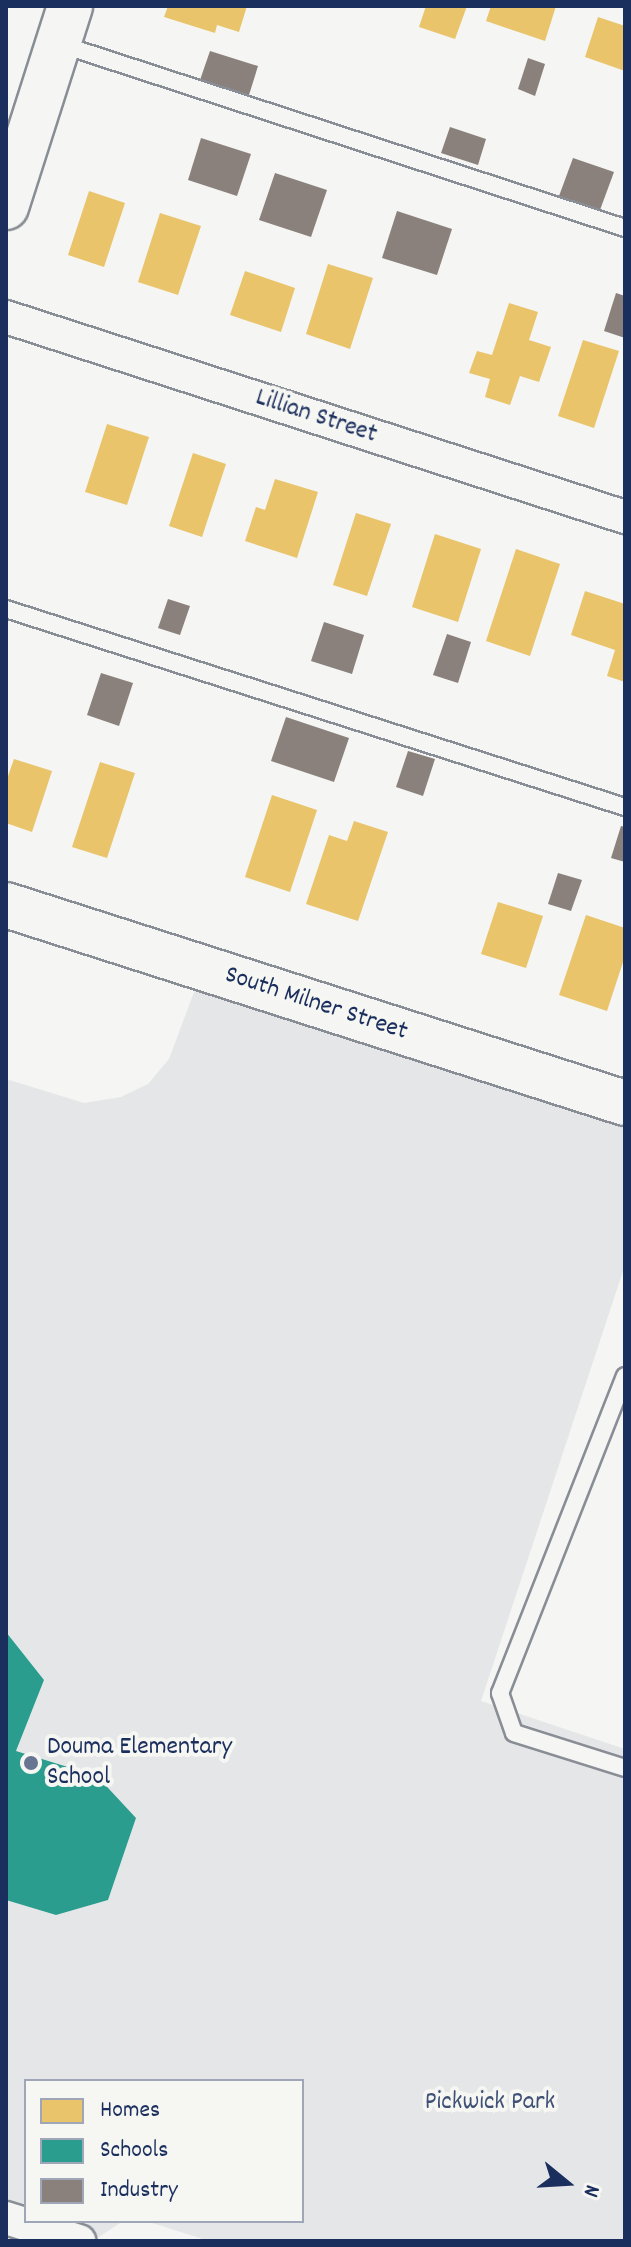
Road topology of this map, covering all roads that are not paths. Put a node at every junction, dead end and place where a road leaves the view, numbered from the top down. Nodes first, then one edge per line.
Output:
1 (64, 25) edge
2 (6, 207) edge
3 (625, 228) edge
4 (6, 317) edge
5 (625, 517) edge
6 (6, 609) edge
7 (625, 807) edge
8 (6, 905) edge
9 (625, 1103) edge
10 (625, 1376) edge
11 (625, 1768) edge
12 (6, 2218) edge
13 (63, 2239) edge

1 - 2 main road
1 - 3 lane
4 - 5 street, Lillian Street
6 - 7 lane
8 - 9 main road, South Milner Street
10 - 11 lane
12 - 13 street

